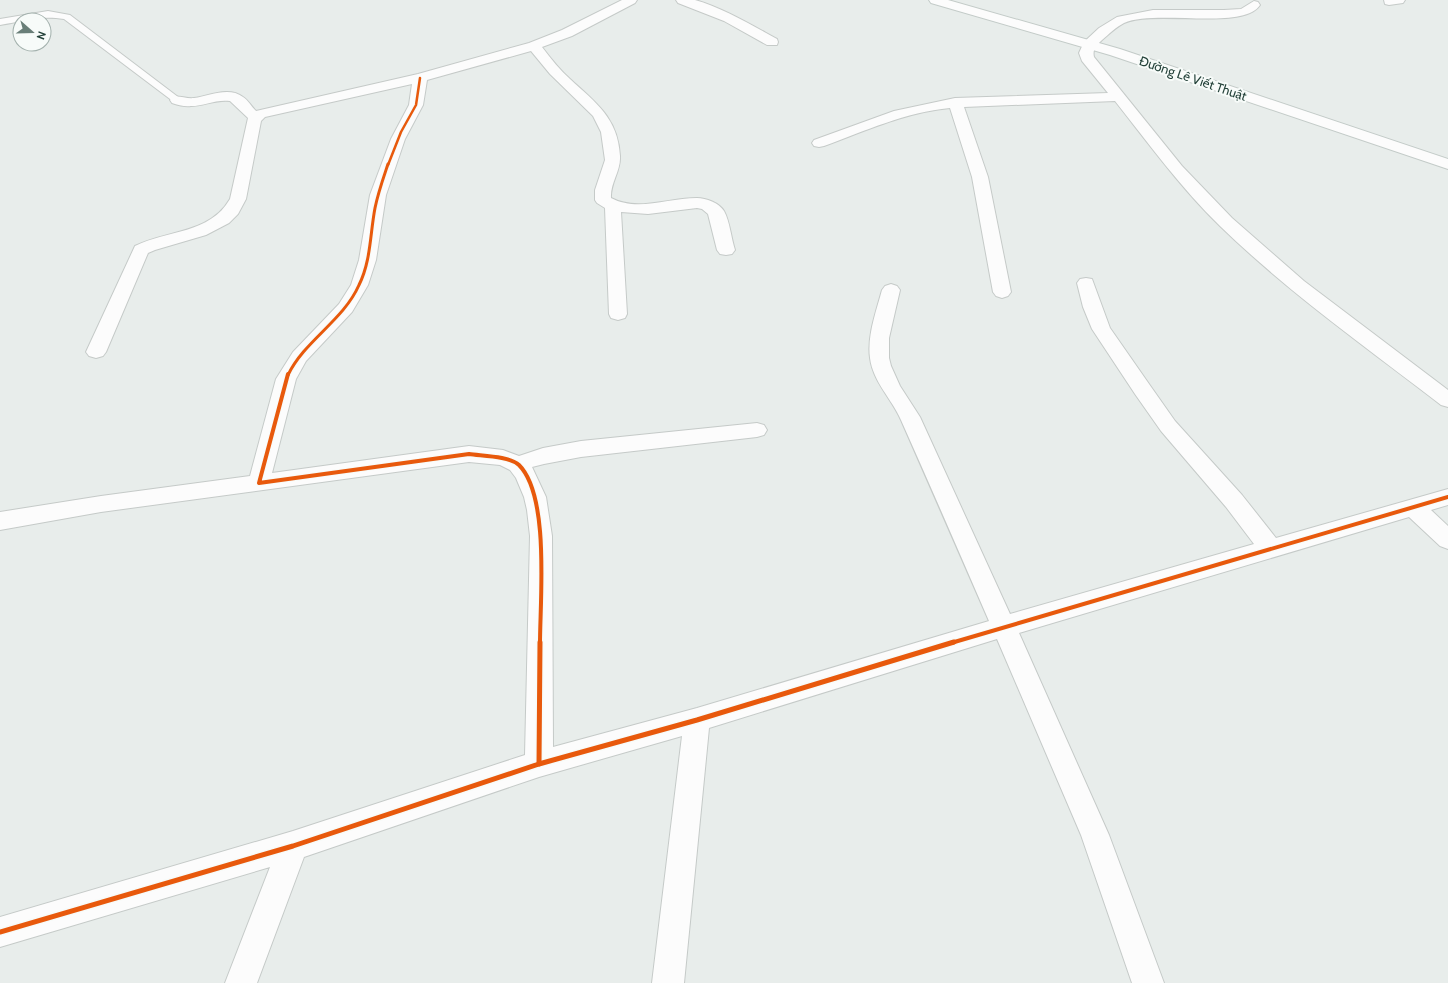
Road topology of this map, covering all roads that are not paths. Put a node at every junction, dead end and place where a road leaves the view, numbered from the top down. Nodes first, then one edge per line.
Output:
1 (631, 0) edge
2 (682, 0) edge
3 (935, 0) edge
4 (1254, 5) dead end
5 (0, 22) edge
6 (772, 42) dead end
7 (1088, 45) junction
8 (534, 46) junction
9 (420, 78) junction
10 (1118, 97) junction
11 (177, 100) joint
12 (955, 102) junction
13 (257, 117) junction
14 (819, 143) dead end
15 (1448, 164) edge
16 (613, 206) junction
17 (726, 250) dead end
18 (1086, 283) dead end
19 (891, 290) dead end
20 (1002, 292) dead end
21 (618, 314) dead end
22 (96, 352) dead end
23 (1448, 400) edge
24 (757, 430) dead end
25 (518, 464) junction
26 (259, 483) junction
27 (1448, 497) edge
28 (1414, 507) junction
29 (0, 521) edge
30 (1448, 540) edge
31 (1271, 549) junction
32 (1003, 627) junction
33 (697, 720) junction
34 (539, 764) junction
35 (294, 846) junction
36 (0, 932) edge
37 (241, 983) edge
38 (668, 983) edge
39 (1148, 983) edge

1 - 8 street
2 - 6 street
3 - 7 street, Đường Lê Viết Thuật
4 - 7 street
5 - 11 lane
7 - 10 street
7 - 15 street, Đường Lê Viết Thuật
8 - 9 street
8 - 16 street
9 - 13 street
9 - 26 street
10 - 12 street
10 - 23 street
11 - 13 street
12 - 14 street
12 - 20 street
13 - 22 street
16 - 17 street
16 - 21 street
18 - 31 street
19 - 32 street
24 - 25 street
25 - 26 street
25 - 34 street
26 - 29 street
27 - 28 street
28 - 30 street
28 - 31 street
31 - 32 street
32 - 33 street
32 - 39 street
33 - 34 street
33 - 38 street
34 - 35 street
35 - 36 street
35 - 37 street

